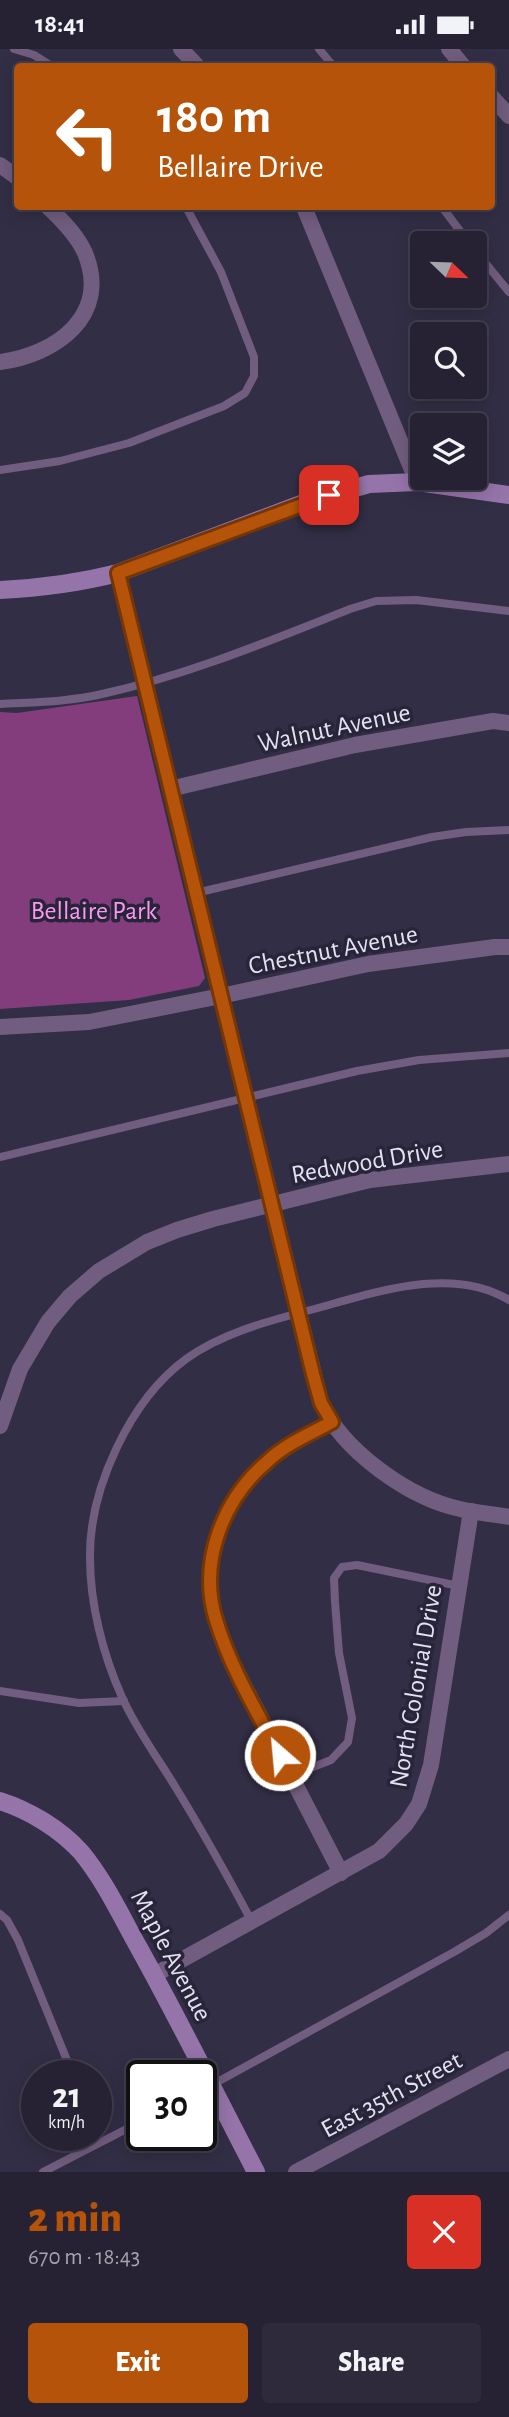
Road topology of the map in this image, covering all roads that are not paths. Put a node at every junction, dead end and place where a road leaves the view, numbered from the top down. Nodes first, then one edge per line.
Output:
1 (14, 49) edge
2 (181, 49) edge
3 (319, 49) edge
4 (449, 49) edge
5 (47, 63) edge
6 (194, 63) edge
7 (331, 63) edge
8 (461, 63) edge
9 (495, 100) edge
10 (509, 116) edge
11 (51, 210) edge
12 (188, 210) edge
13 (305, 210) edge
14 (444, 210) edge
15 (460, 231) edge
16 (487, 265) edge
17 (509, 292) edge
18 (0, 362) edge
19 (410, 465) edge
20 (0, 470) edge
21 (410, 482) edge
22 (474, 490) edge
23 (509, 495) edge
24 (118, 573) junction
25 (0, 590) edge
26 (509, 611) edge
27 (144, 682) junction
28 (0, 704) edge
29 (509, 723) edge
30 (170, 789) junction
31 (509, 830) edge
32 (196, 893) junction
33 (509, 947) edge
34 (221, 996) junction
35 (0, 1027) edge
36 (509, 1053) edge
37 (246, 1098) junction
38 (0, 1157) edge
39 (509, 1164) edge
40 (272, 1204) junction
41 (509, 1300) edge
42 (298, 1313) junction
43 (332, 1422) junction
44 (0, 1426) edge
45 (471, 1511) junction
46 (509, 1517) edge
47 (459, 1586) junction
48 (0, 1691) edge
49 (124, 1701) junction
50 (290, 1776) junction
51 (0, 1801) edge
52 (341, 1873) junction
53 (0, 1914) edge
54 (509, 1915) edge
55 (252, 1922) junction
56 (154, 1975) junction
57 (509, 2059) edge
58 (67, 2060) edge
59 (193, 2060) edge
60 (217, 2082) edge
61 (217, 2106) edge
62 (78, 2151) edge
63 (43, 2172) edge
64 (256, 2172) edge
65 (296, 2172) edge

1 - 5 lane
2 - 6 street
3 - 7 lane
4 - 8 street
9 - 10 street
11 - 18 street
12 - 20 lane
13 - 19 street
14 - 15 lane
16 - 17 lane
21 - 24 main road
22 - 23 main road
24 - 25 main road
24 - 27 street
26 - 27 lane
27 - 28 lane
27 - 30 street
29 - 30 street, Walnut Avenue
30 - 32 street
31 - 32 lane
32 - 34 street
33 - 34 street, Chestnut Avenue
34 - 35 street, Chestnut Avenue
34 - 37 street
36 - 37 lane
37 - 38 lane
37 - 40 street
39 - 40 street, Redwood Drive
40 - 42 street
40 - 44 street, Redwood Drive
41 - 42 lane
42 - 43 street
42 - 49 lane
43 - 45 street
43 - 50 street
45 - 46 street
45 - 47 street, North Colonial Drive
47 - 50 lane
47 - 52 street, North Colonial Drive
48 - 49 lane
49 - 55 lane
50 - 52 street
51 - 56 main road, Maple Avenue
52 - 55 street, North Colonial Drive
53 - 58 lane
54 - 60 lane
55 - 56 street, North Colonial Drive
56 - 59 main road, Maple Avenue
57 - 65 street, East 35th Street
61 - 64 main road, Maple Avenue
62 - 63 lane

